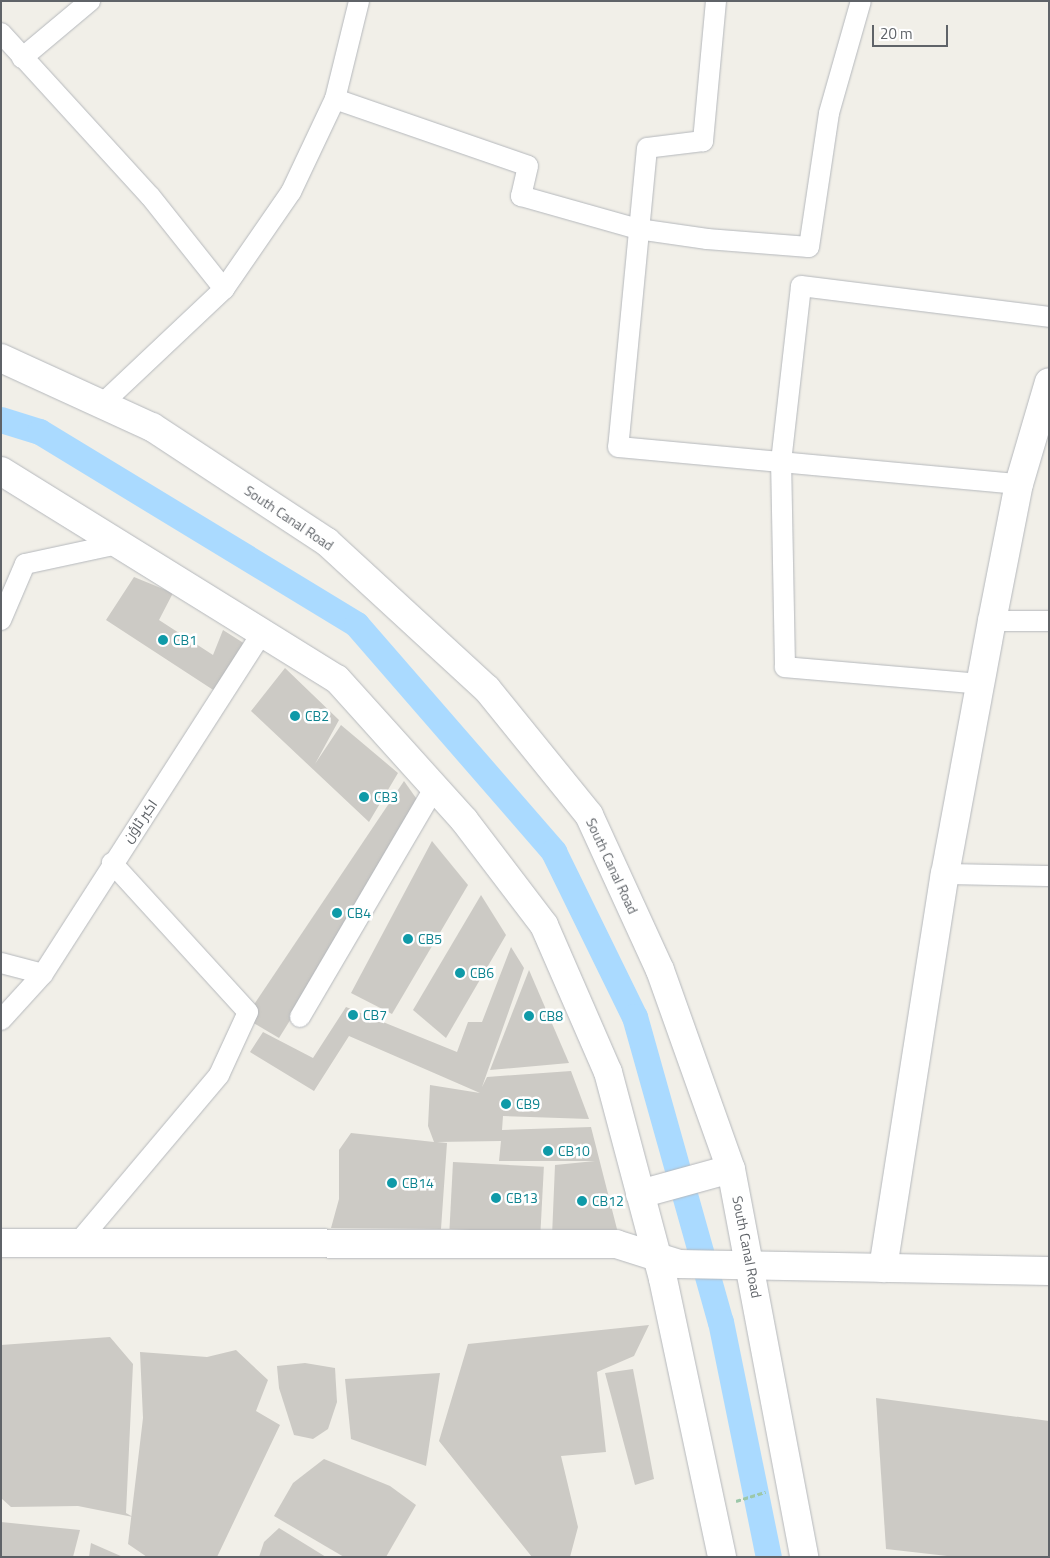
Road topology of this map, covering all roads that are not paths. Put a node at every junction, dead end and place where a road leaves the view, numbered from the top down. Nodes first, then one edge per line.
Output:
1 (90, 1) edge
2 (359, 1) edge
3 (716, 1) edge
4 (861, 1) edge
5 (1, 33) edge
6 (22, 58) junction
7 (335, 99) junction
8 (638, 229) junction
9 (224, 289) junction
10 (1049, 317) edge
11 (1, 358) edge
12 (1049, 382) edge
13 (102, 404) junction
14 (781, 462) junction
15 (1, 471) edge
16 (1019, 484) junction
17 (118, 544) junction
18 (1, 620) edge
19 (992, 621) junction
20 (1049, 621) edge
21 (262, 633) junction
22 (982, 684) junction
23 (435, 787) junction
24 (112, 863) junction
25 (944, 874) junction
26 (1049, 876) edge
27 (1, 963) edge
28 (43, 974) junction
29 (300, 1017) dead end
30 (1, 1020) edge
31 (729, 1169) junction
32 (643, 1193) junction
33 (1, 1242) edge
34 (76, 1245) junction
35 (668, 1262) junction
36 (747, 1265) junction
37 (882, 1268) junction
38 (1049, 1271) edge
39 (722, 1557) edge
40 (804, 1557) edge

1 - 6 street
2 - 7 street
3 - 8 street
4 - 8 street
5 - 6 street
6 - 9 street
7 - 8 street
7 - 9 street
8 - 14 street
9 - 13 street
10 - 14 street
11 - 13 main road, South Canal Road
12 - 16 main road
13 - 31 main road, South Canal Road
14 - 16 street
14 - 22 street
15 - 17 main road
16 - 19 main road
17 - 18 street
17 - 21 main road
19 - 20 street
19 - 22 main road
21 - 23 main road
21 - 24 street, اکبر ٹاؤن
22 - 25 main road
23 - 29 street
23 - 32 main road
24 - 28 street, اکبر ٹاؤن
24 - 34 street
25 - 26 street
25 - 37 main road
27 - 28 street
28 - 30 street, اکبر ٹاؤن
31 - 32 main road
31 - 36 main road, South Canal Road
32 - 35 main road
33 - 34 main road
34 - 35 main road
35 - 36 main road
35 - 39 main road
36 - 37 main road
36 - 40 main road, South Canal Road
37 - 38 main road

